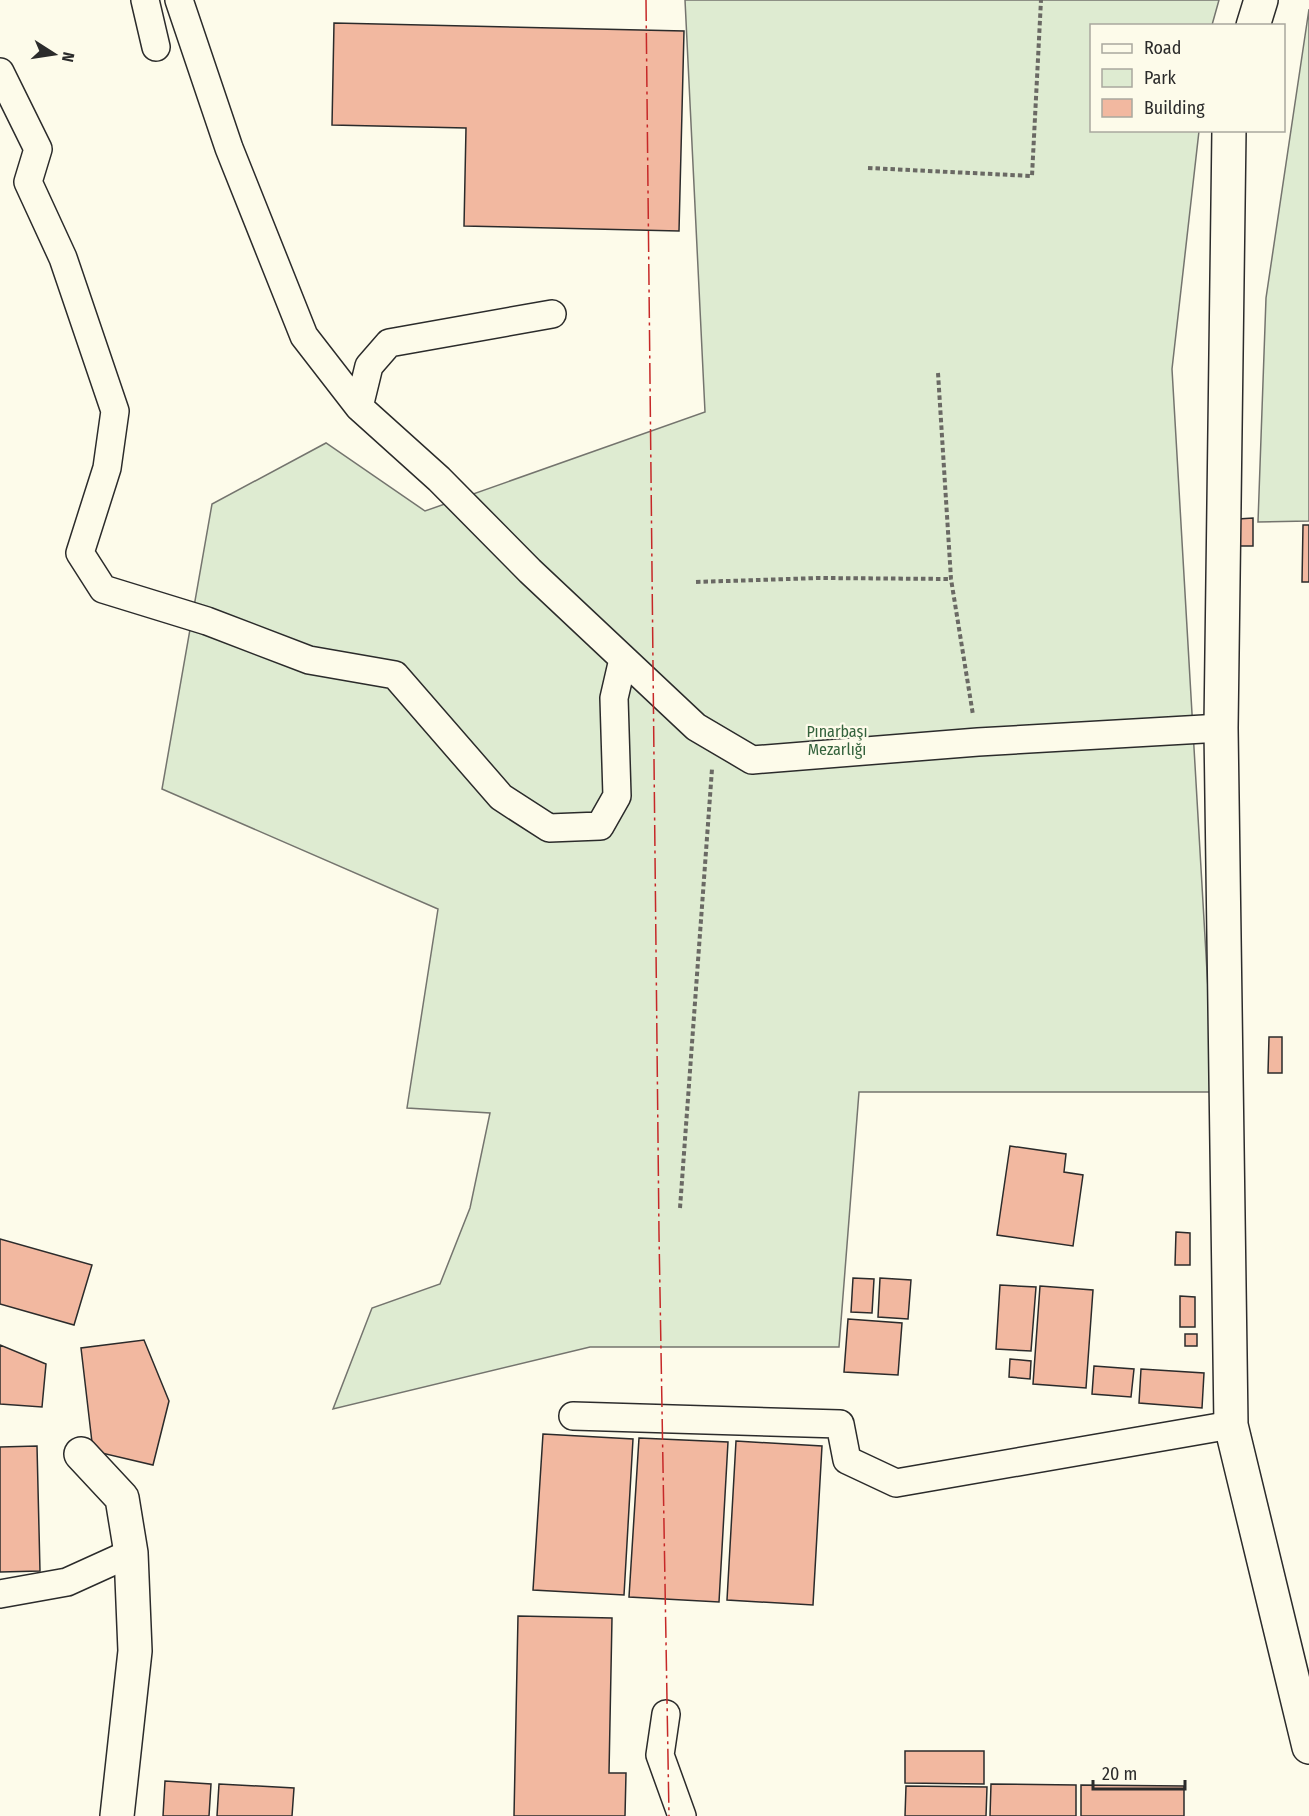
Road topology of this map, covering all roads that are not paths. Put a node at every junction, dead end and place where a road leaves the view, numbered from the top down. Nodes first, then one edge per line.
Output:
1 (145, 0) edge
2 (179, 0) edge
3 (1261, 0) edge
4 (1253, 24) edge
5 (156, 46) dead end
6 (0, 72) edge
7 (1228, 132) edge
8 (552, 314) dead end
9 (359, 407) junction
10 (623, 659) junction
11 (1221, 728) junction
12 (573, 1416) dead end
13 (1231, 1425) junction
14 (81, 1454) dead end
15 (131, 1553) junction
16 (0, 1594) edge
17 (666, 1714) dead end
18 (1309, 1747) edge
19 (117, 1816) edge
20 (682, 1816) edge

1 - 5 street
2 - 9 street
3 - 4 main road
6 - 10 street
7 - 11 main road
8 - 9 street
9 - 10 street
10 - 11 street
11 - 13 main road
12 - 13 street
13 - 18 main road
14 - 15 main road
15 - 16 street
15 - 19 main road
17 - 20 street

